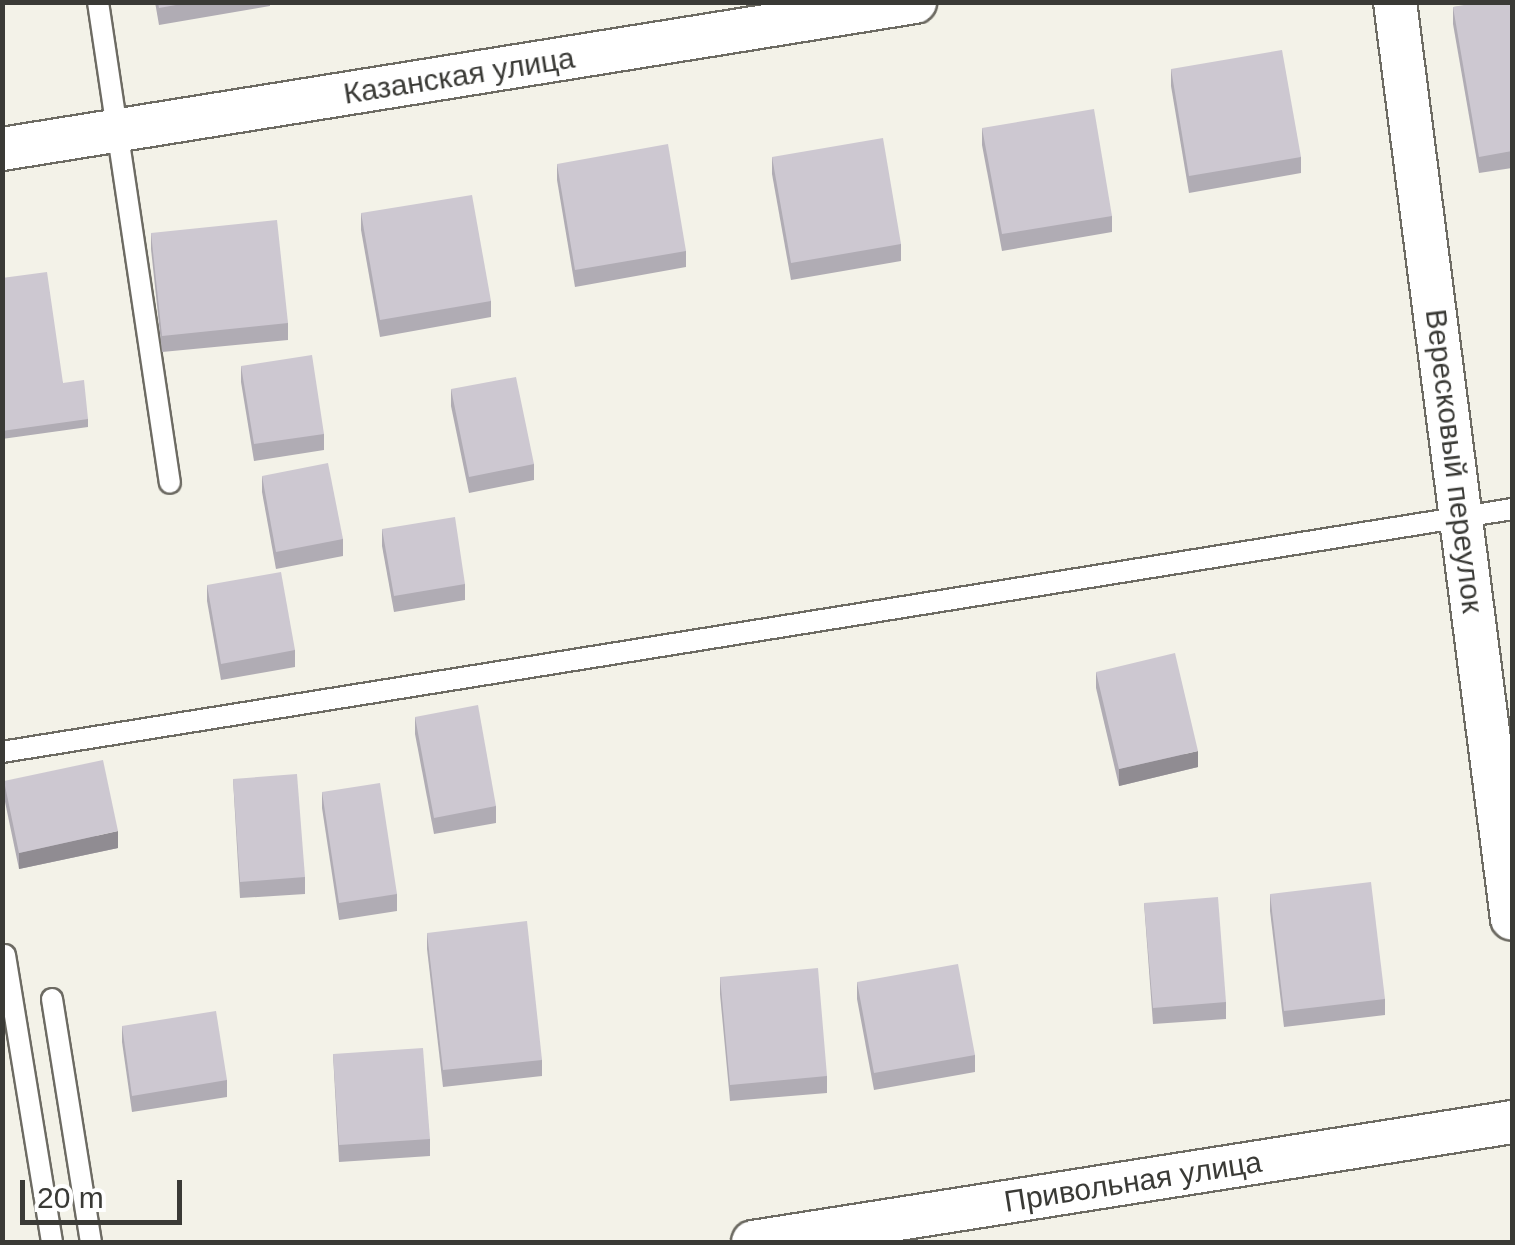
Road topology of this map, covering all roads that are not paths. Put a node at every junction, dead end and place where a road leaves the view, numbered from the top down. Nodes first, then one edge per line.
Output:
1 (98, 2) edge
2 (915, 2) edge
3 (1395, 2) edge
4 (117, 130) junction
5 (2, 149) edge
6 (170, 483) dead end
7 (1512, 509) edge
8 (1461, 517) junction
9 (2, 752) edge
10 (1512, 919) edge
11 (5, 955) edge
12 (52, 998) dead end
13 (1512, 1122) edge
14 (52, 1242) edge
15 (91, 1242) edge
16 (753, 1242) edge

1 - 4 lane
2 - 4 street, Казанская улица
3 - 8 street, Вересковый переулок
4 - 5 street, Казанская улица
4 - 6 lane
7 - 8 lane
8 - 9 lane
8 - 10 street, Вересковый переулок
11 - 14 lane
12 - 15 lane
13 - 16 street, Привольная улица

